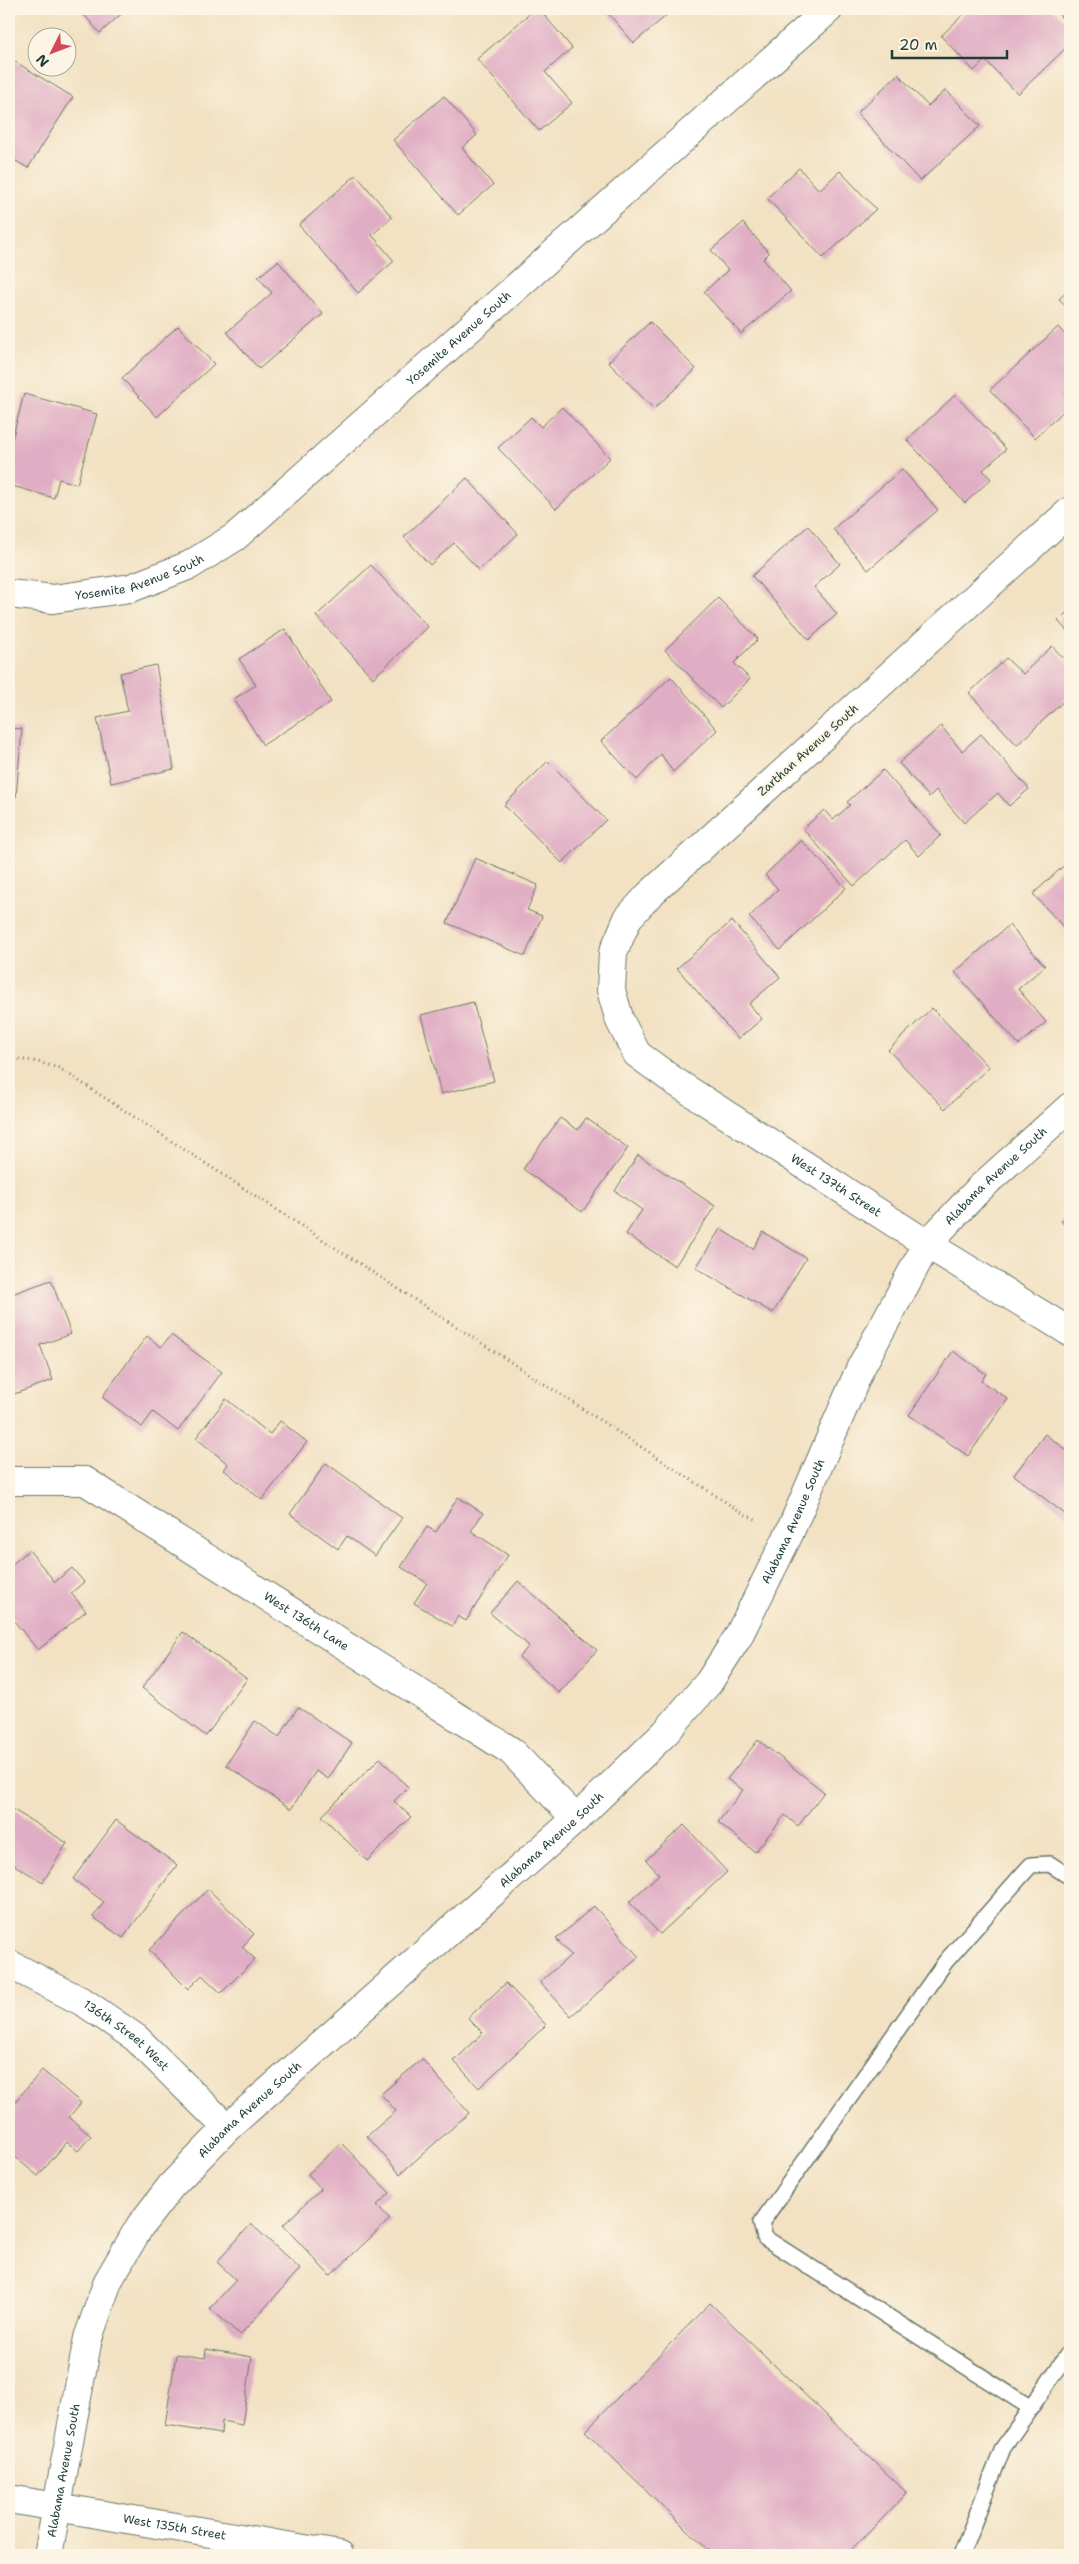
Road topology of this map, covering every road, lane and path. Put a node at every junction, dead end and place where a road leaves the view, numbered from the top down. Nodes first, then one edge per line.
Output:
1 (829, 9) edge
2 (1070, 511) edge
3 (9, 594) edge
4 (620, 1021) joint
5 (9, 1058) edge
6 (1070, 1107) edge
7 (927, 1244) junction
8 (1070, 1332) edge
9 (9, 1482) edge
10 (789, 1534) junction
11 (576, 1820) junction
12 (1070, 1878) edge
13 (9, 1964) edge
14 (227, 2128) junction
15 (1070, 2351) edge
16 (1030, 2408) junction
17 (9, 2499) edge
18 (57, 2507) junction
19 (48, 2555) edge
20 (340, 2555) edge
21 (961, 2555) edge

1 - 3 street, Yosemite Avenue South
2 - 4 street, Zarthan Avenue South
4 - 7 street, West 137th Street
5 - 10 path
6 - 7 street, Alabama Avenue South
7 - 8 street, West 137th Street
7 - 10 street, Alabama Avenue South
9 - 11 street, West 136th Lane
10 - 11 street, Alabama Avenue South
11 - 14 street, Alabama Avenue South
12 - 16 lane
13 - 14 street, 136th Street West
14 - 18 street, Alabama Avenue South
15 - 16 lane
16 - 21 lane
17 - 18 street, West 135th Street
18 - 19 street, Alabama Avenue South
18 - 20 street, West 135th Street

